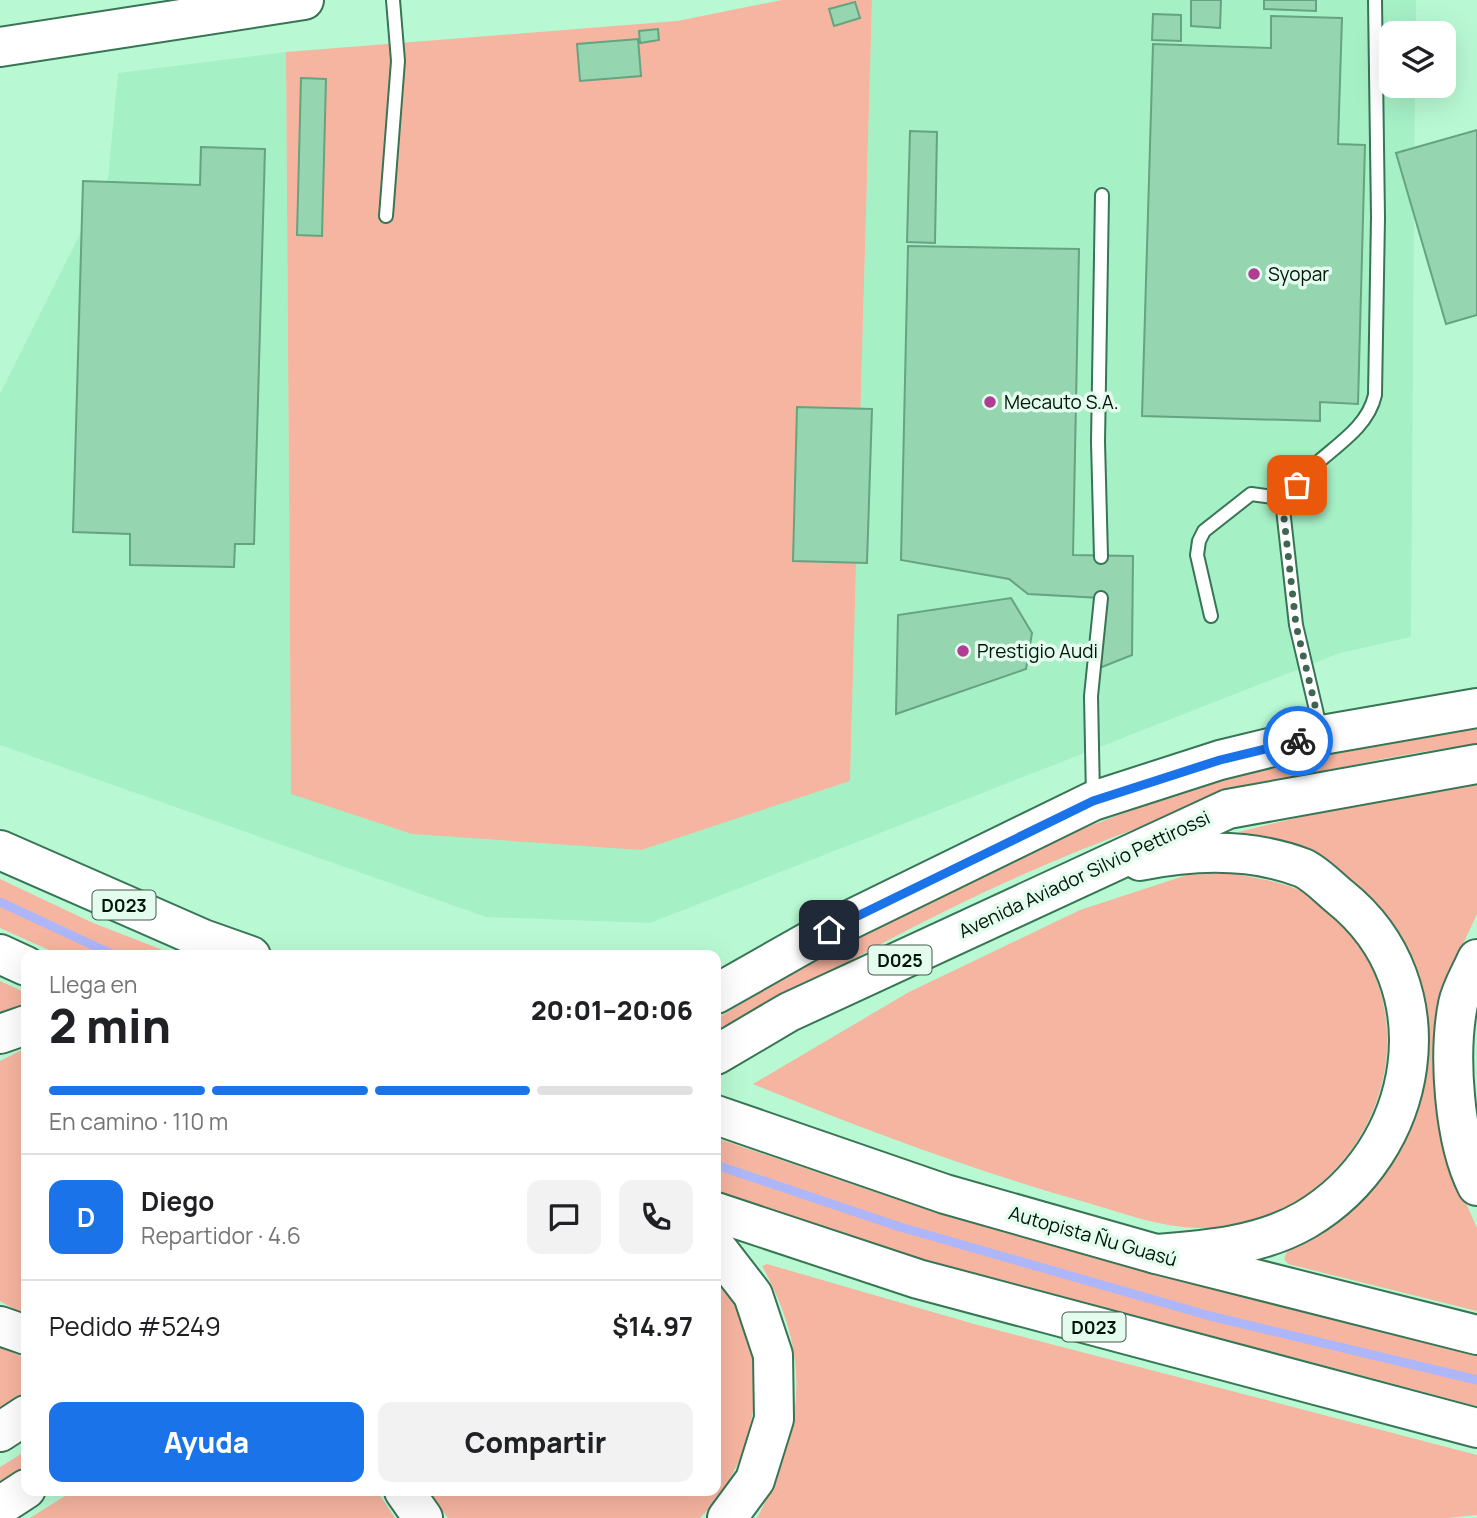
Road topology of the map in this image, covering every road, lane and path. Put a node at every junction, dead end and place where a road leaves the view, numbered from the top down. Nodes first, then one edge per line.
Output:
1 (304, 0) edge
2 (393, 0) edge
3 (1375, 0) edge
4 (0, 47) edge
5 (1102, 195) dead end
6 (386, 216) dead end
7 (1287, 499) junction
8 (1101, 557) dead end
9 (1101, 598) dead end
10 (1211, 616) dead end
11 (1477, 708) edge
12 (1322, 735) junction
13 (1477, 764) edge
14 (1093, 801) junction
15 (0, 850) edge
16 (1088, 871) junction
17 (234, 950) edge
18 (0, 954) edge
19 (1477, 959) edge
20 (21, 964) edge
21 (721, 991) edge
22 (21, 1027) edge
23 (0, 1034) edge
24 (721, 1052) edge
25 (721, 1117) edge
26 (1477, 1186) edge
27 (721, 1214) edge
28 (721, 1253) edge
29 (1156, 1254) junction
30 (0, 1326) edge
31 (21, 1333) edge
32 (1477, 1335) edge
33 (21, 1418) edge
34 (1477, 1428) edge
35 (0, 1432) edge
36 (21, 1492) edge
37 (408, 1496) edge
38 (0, 1506) edge
39 (423, 1518) edge
40 (727, 1518) edge

1 - 4 main road
2 - 6 lane
3 - 7 lane
5 - 8 lane
7 - 10 lane
7 - 12 lane
9 - 14 lane
11 - 12 main road
12 - 14 main road
13 - 16 main road, Avenida Aviador Silvio Pettirossi / D025
14 - 21 main road
15 - 17 main road, D023
16 - 24 main road, Avenida Aviador Silvio Pettirossi / D025
16 - 29 main road
18 - 20 main road
19 - 26 main road
22 - 23 main road
25 - 29 main road, Autopista Ñu Guasú
27 - 34 main road, D023
28 - 40 main road
29 - 32 main road, Autopista Ñu Guasú
30 - 31 main road
33 - 35 main road
36 - 38 main road
37 - 39 main road

